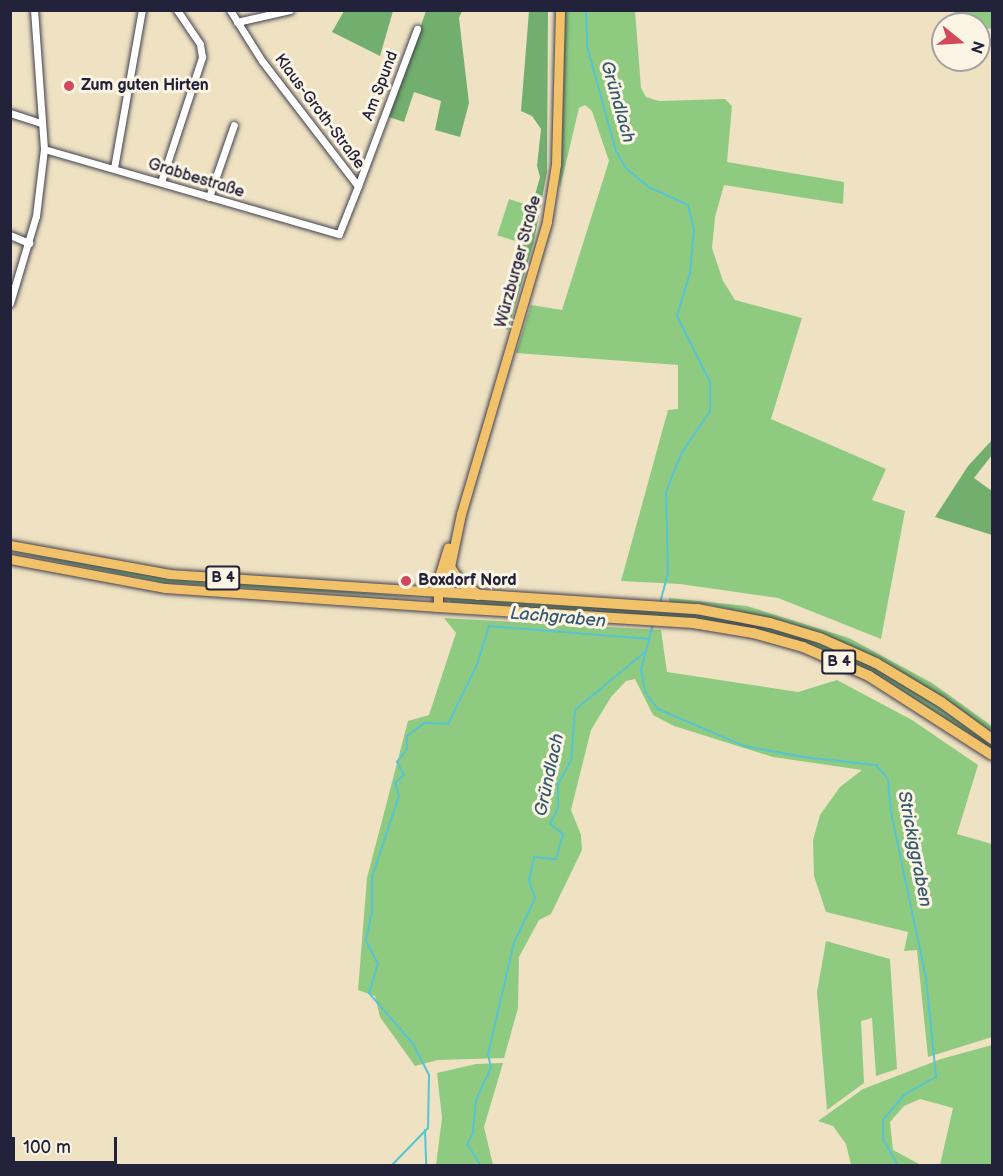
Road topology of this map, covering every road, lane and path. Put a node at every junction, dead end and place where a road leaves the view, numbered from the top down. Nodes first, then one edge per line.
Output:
1 (34, 10) edge
2 (142, 10) edge
3 (177, 10) edge
4 (230, 10) edge
5 (290, 10) edge
6 (560, 10) edge
7 (237, 22) junction
8 (417, 29) dead end
9 (10, 113) edge
10 (41, 123) junction
11 (234, 125) dead end
12 (44, 149) junction
13 (114, 168) junction
14 (161, 182) junction
15 (358, 186) junction
16 (210, 197) junction
17 (339, 234) joint
18 (10, 235) edge
19 (29, 243) junction
20 (10, 303) edge
21 (461, 514) junction
22 (10, 544) edge
23 (10, 560) edge
24 (450, 567) junction
25 (439, 592) junction
26 (478, 595) junction
27 (438, 607) junction
28 (993, 739) edge
29 (993, 755) edge

1 - 10 street
2 - 13 street
3 - 14 street
4 - 7 street, Klaus-Groth-Straße
5 - 7 street
6 - 21 main road, Würzburger Straße
7 - 15 street, Klaus-Groth-Straße
8 - 15 street, Am Spund
9 - 10 street
10 - 12 street
11 - 16 street
12 - 13 street, Grabbestraße
12 - 19 street
13 - 14 street, Grabbestraße
14 - 16 street, Grabbestraße
15 - 17 street, Klaus-Groth-Straße
16 - 17 street, Grabbestraße
18 - 19 street
19 - 20 street
21 - 24 main road, Würzburger Straße
21 - 25 main road, Würzburger Straße
22 - 25 main road, B 4
23 - 27 main road, B 4
24 - 25 main road, Würzburger Straße
24 - 26 highway
25 - 26 highway, B 4
25 - 27 main road, Würzburger Straße
26 - 28 highway, B 4
27 - 29 highway, B 4

